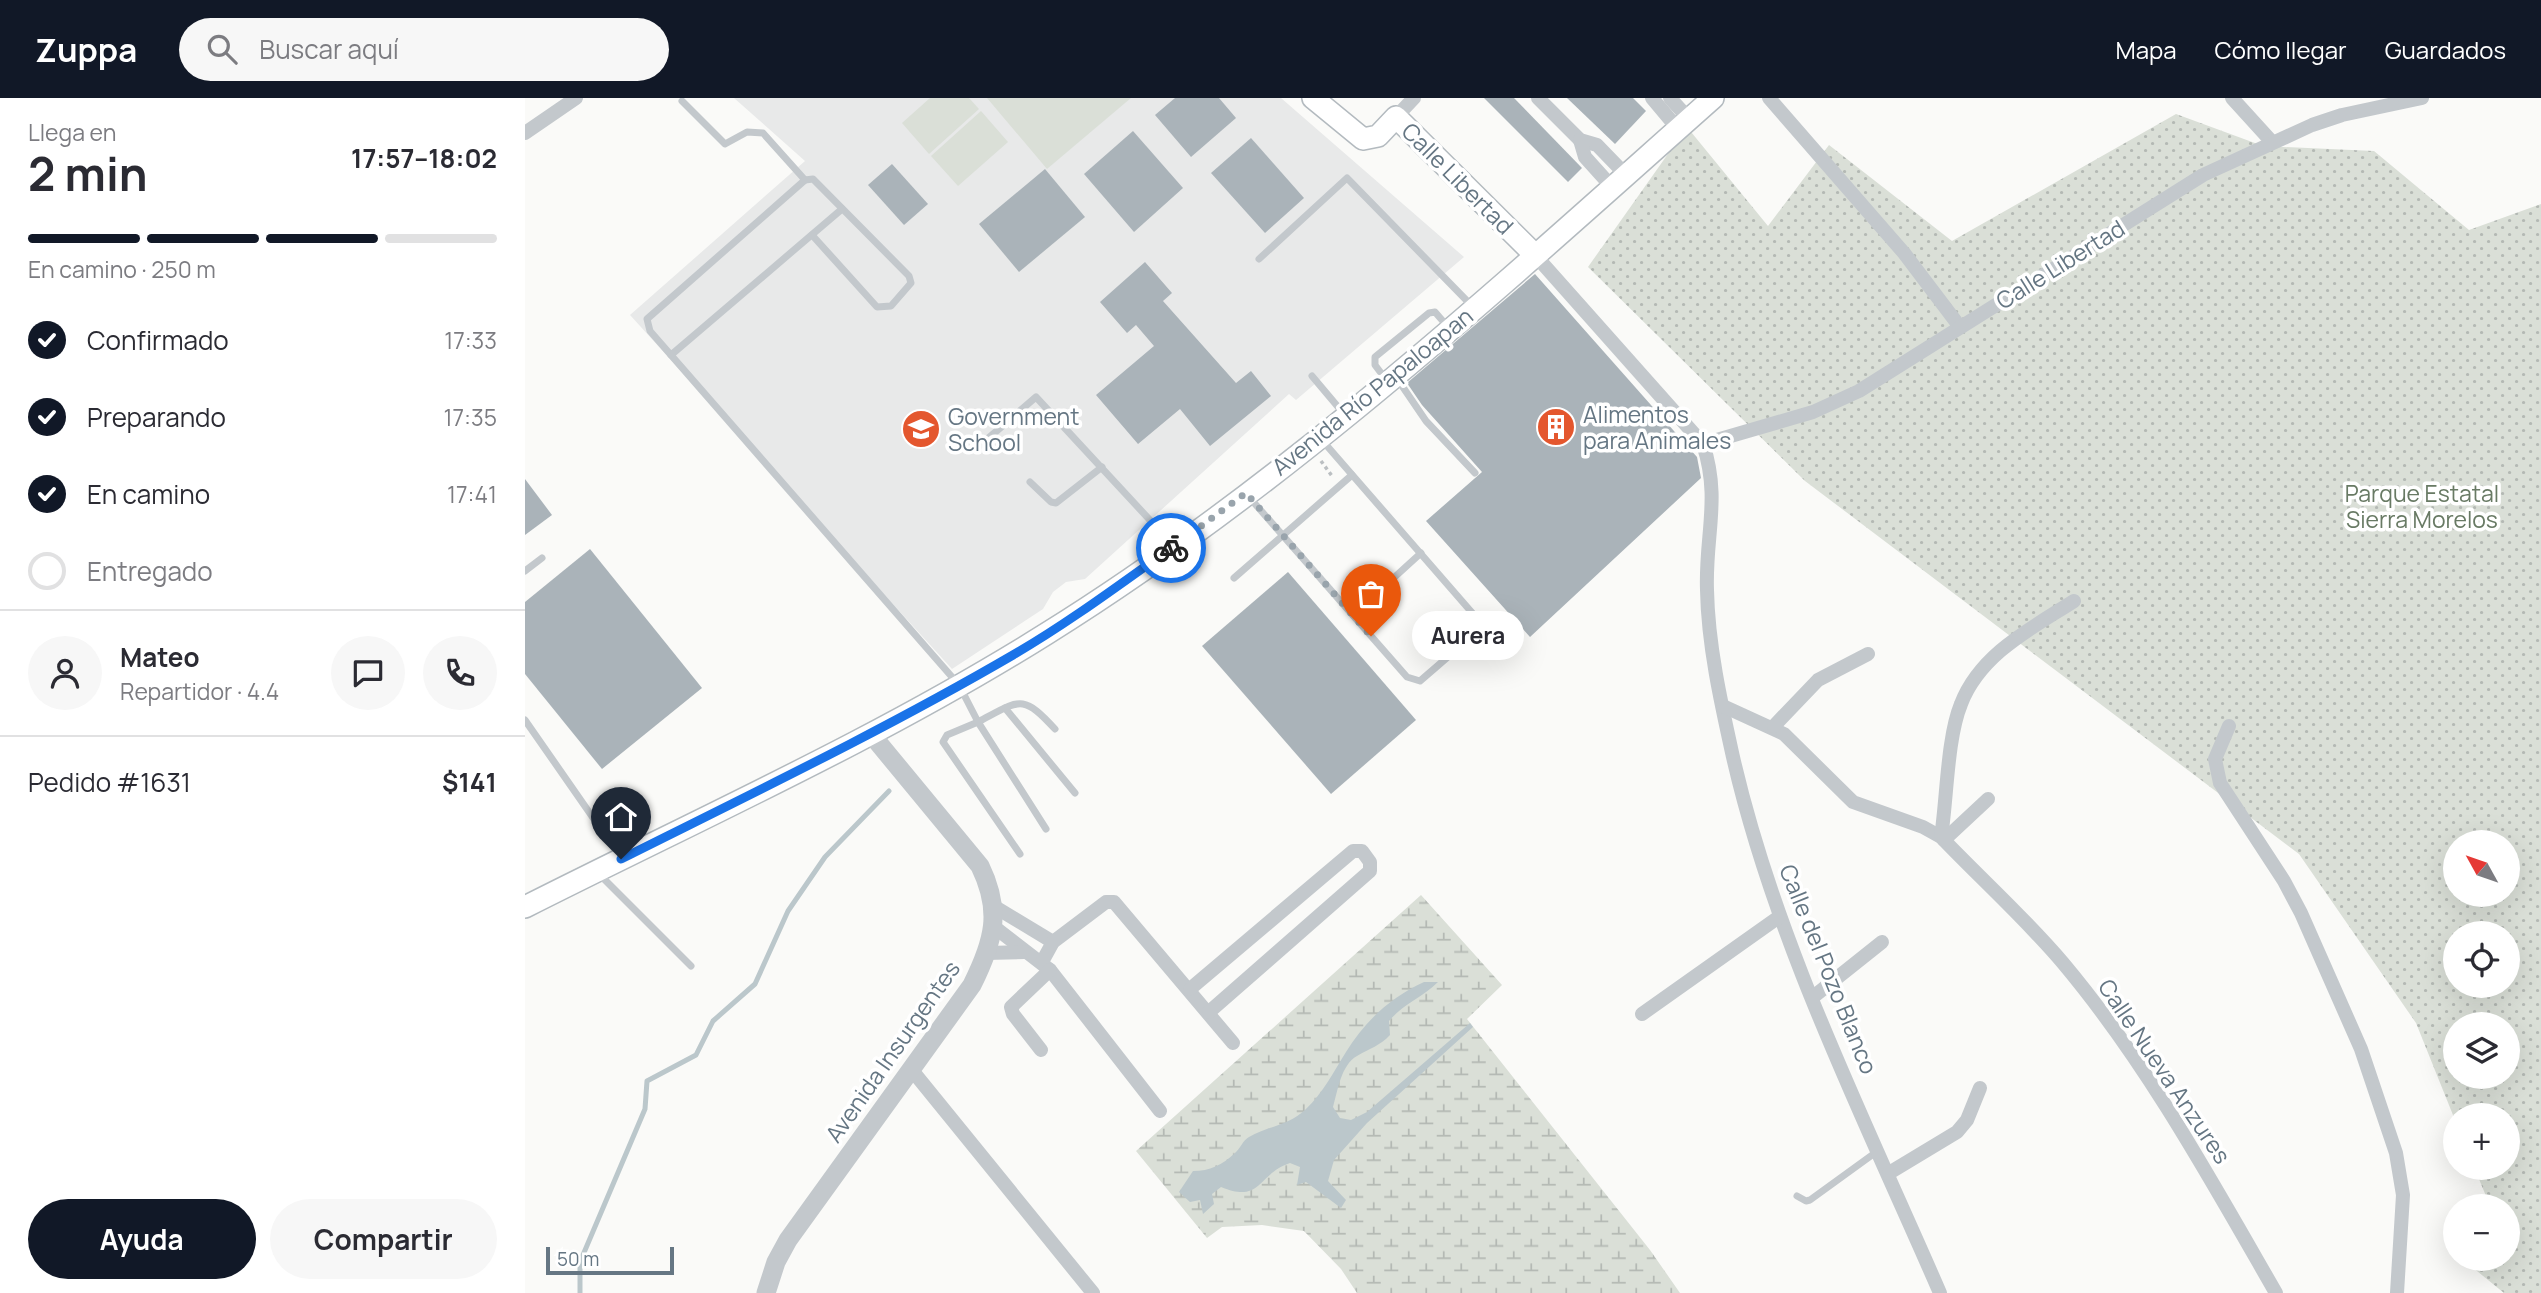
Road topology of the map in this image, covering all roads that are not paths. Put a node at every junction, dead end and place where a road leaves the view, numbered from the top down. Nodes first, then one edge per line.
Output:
1 (576, 98) edge
2 (1313, 98) edge
3 (1414, 98) edge
4 (1538, 98) edge
5 (1652, 98) edge
6 (1670, 98) edge
7 (1713, 98) edge
8 (1769, 98) edge
9 (2232, 98) edge
10 (2422, 98) edge
11 (682, 101) dead end
12 (1396, 117) junction
13 (1684, 124) junction
14 (525, 133) edge
15 (2272, 142) junction
16 (805, 180) junction
17 (1619, 181) junction
18 (842, 209) junction
19 (812, 235) junction
20 (1535, 255) junction
21 (1259, 259) dead end
22 (1473, 308) junction
23 (1960, 327) junction
24 (671, 355) junction
25 (1312, 376) dead end
26 (1391, 379) junction
27 (1347, 417) junction
28 (1321, 438) junction
29 (1703, 444) junction
30 (978, 447) dead end
31 (1102, 467) junction
32 (1475, 473) dead end
33 (1352, 475) junction
34 (1030, 482) dead end
35 (1246, 493) junction
36 (1282, 536) junction
37 (1174, 546) junction
38 (1421, 554) junction
39 (542, 558) dead end
40 (525, 571) edge
41 (1234, 578) dead end
42 (2074, 601) dead end
43 (1353, 615) junction
44 (1868, 654) dead end
45 (959, 685) junction
46 (1723, 706) junction
47 (1005, 708) junction
48 (525, 720) edge
49 (978, 722) junction
50 (1774, 726) junction
51 (2229, 726) dead end
52 (1055, 729) dead end
53 (871, 734) junction
54 (1075, 793) dead end
55 (1987, 799) dead end
56 (1046, 830) dead end
57 (1943, 838) junction
58 (1020, 854) dead end
59 (621, 859) junction
60 (596, 871) junction
61 (525, 907) edge
62 (994, 916) junction
63 (1779, 917) junction
64 (1053, 942) junction
65 (1882, 942) dead end
66 (1024, 952) junction
67 (986, 953) junction
68 (691, 966) dead end
69 (1046, 966) junction
70 (1190, 989) junction
71 (1813, 997) junction
72 (1209, 1012) junction
73 (1642, 1014) dead end
74 (1233, 1043) dead end
75 (1041, 1050) dead end
76 (911, 1069) junction
77 (1980, 1088) dead end
78 (1160, 1111) dead end
79 (1879, 1150) junction
80 (1889, 1173) junction
81 (1797, 1196) dead end
82 (766, 1293) edge
83 (1093, 1293) edge
84 (1940, 1293) edge
85 (2276, 1293) edge
86 (2397, 1293) edge

1 - 14 street
2 - 12 main road, Calle Libertad
3 - 12 street
4 - 17 street
5 - 13 street
6 - 13 street
7 - 13 main road, Avenida Río Papaloapan
8 - 23 street
9 - 15 street
10 - 15 street, Calle Libertad
11 - 16 lane
12 - 20 main road, Calle Libertad
13 - 17 main road, Avenida Río Papaloapan
15 - 23 street, Calle Libertad
16 - 18 lane
16 - 24 lane
17 - 20 main road, Avenida Río Papaloapan
18 - 19 lane
18 - 19 lane
19 - 24 lane
20 - 22 main road, Avenida Río Papaloapan
20 - 29 street, Calle del Pozo Blanco
21 - 22 lane
22 - 26 main road, Avenida Río Papaloapan
23 - 29 street, Calle Libertad
24 - 45 lane
25 - 27 lane
26 - 27 main road, Avenida Río Papaloapan
26 - 32 lane
27 - 28 main road, Avenida Río Papaloapan
28 - 33 lane
28 - 35 main road, Avenida Río Papaloapan
29 - 46 street, Calle del Pozo Blanco
30 - 31 lane
31 - 34 lane
31 - 37 lane
33 - 36 lane
33 - 38 lane
35 - 36 lane
35 - 37 main road, Avenida Río Papaloapan
36 - 41 lane
36 - 43 lane
37 - 45 main road, Avenida Río Papaloapan
38 - 43 lane
38 - 43 lane
39 - 40 lane
42 - 57 street
44 - 50 street
45 - 49 lane
45 - 53 main road, Avenida Río Papaloapan
46 - 50 street, Calle Nueva Anzures
46 - 63 street, Calle del Pozo Blanco
47 - 49 lane
47 - 52 lane
47 - 54 lane
48 - 59 lane
49 - 56 lane
49 - 58 lane
50 - 57 street, Calle Nueva Anzures
51 - 86 street
53 - 59 main road, Avenida Río Papaloapan
53 - 62 street
55 - 57 street
57 - 85 street, Calle Nueva Anzures
59 - 60 main road, Avenida Río Papaloapan
60 - 61 main road, Avenida Río Papaloapan
60 - 68 lane
62 - 64 street
62 - 66 street
62 - 67 street, Avenida Insurgentes
63 - 71 street, Calle del Pozo Blanco
63 - 73 street
64 - 69 street
64 - 70 street
65 - 71 street
66 - 67 street
66 - 69 street
67 - 76 street, Avenida Insurgentes
69 - 75 street
69 - 78 street
70 - 72 street
70 - 72 street
71 - 79 street, Calle del Pozo Blanco
72 - 74 street
76 - 82 street, Avenida Insurgentes
76 - 83 street
77 - 80 street
79 - 80 street, Calle del Pozo Blanco
79 - 81 lane
80 - 84 street, Calle del Pozo Blanco

